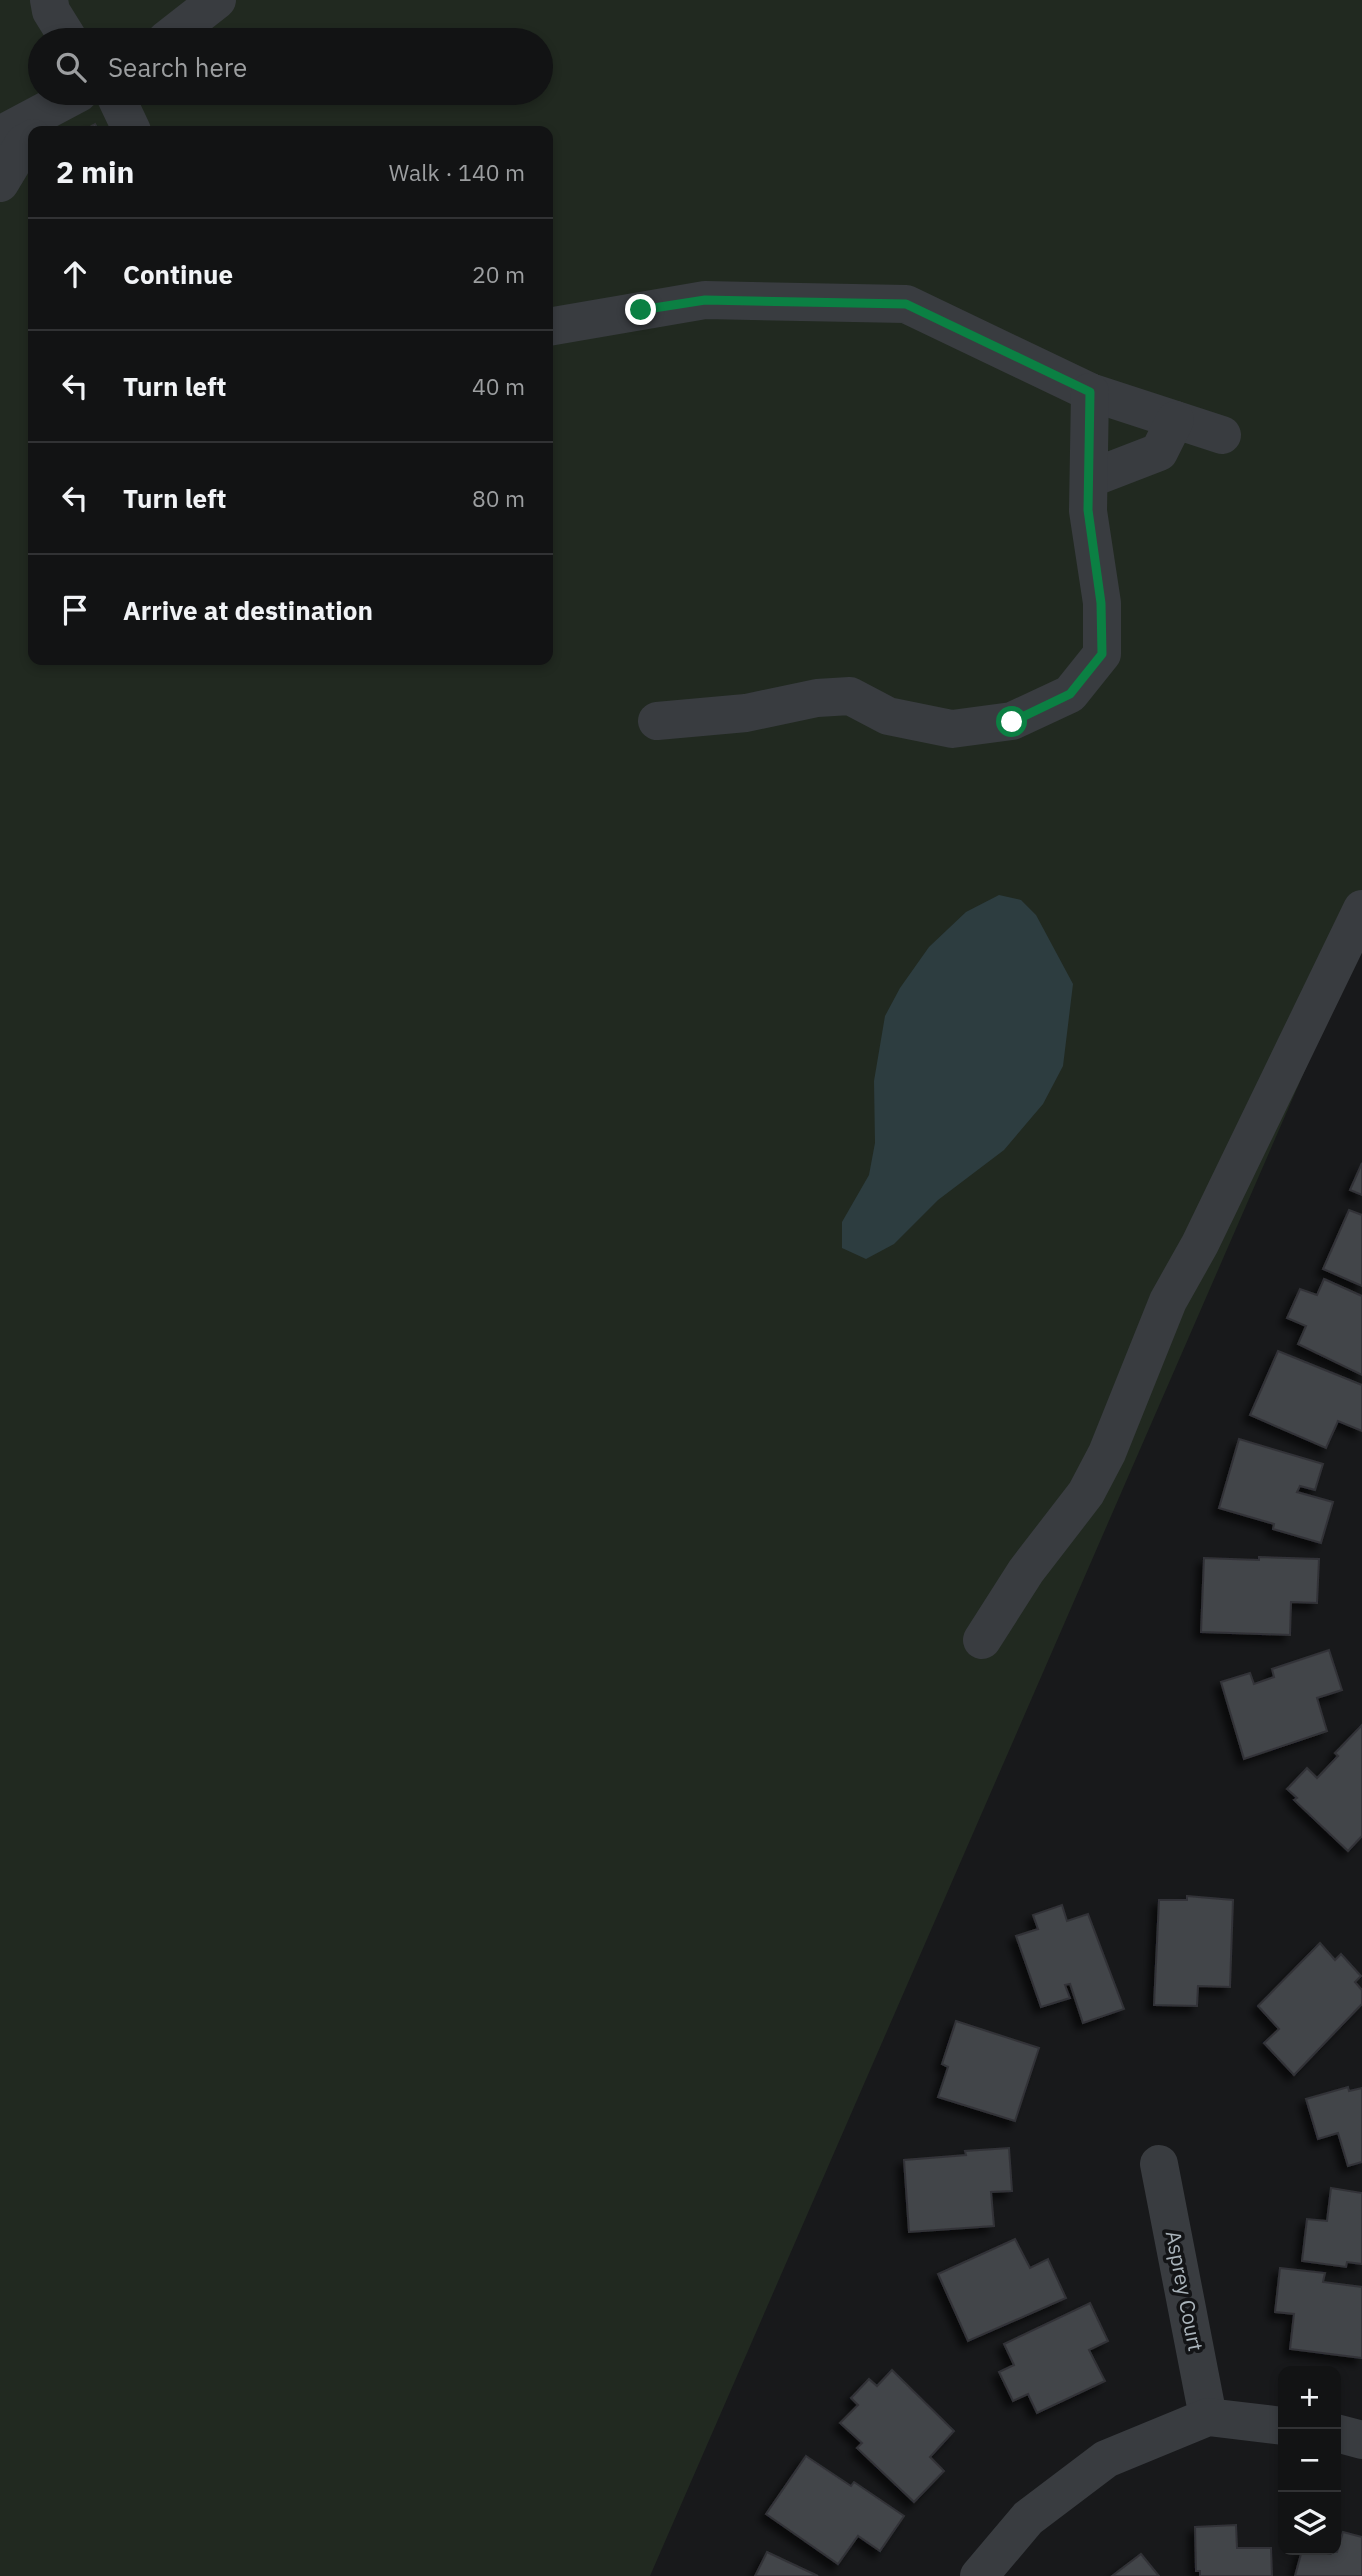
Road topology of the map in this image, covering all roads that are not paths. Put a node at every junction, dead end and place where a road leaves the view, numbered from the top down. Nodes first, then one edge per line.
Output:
1 (49, 0) edge
2 (217, 0) edge
3 (61, 28) edge
4 (181, 28) edge
5 (56, 105) edge
6 (83, 105) edge
7 (120, 105) edge
8 (54, 126) edge
9 (130, 126) edge
10 (0, 135) edge
11 (28, 141) edge
12 (0, 183) edge
13 (553, 326) edge
14 (1090, 392) junction
15 (1175, 420) junction
16 (1222, 435) dead end
17 (1089, 479) junction
18 (657, 721) dead end
19 (1362, 909) edge
20 (982, 1640) dead end
21 (1159, 2164) dead end
22 (1209, 2417) junction
23 (1278, 2425) edge
24 (1341, 2434) edge
25 (1362, 2440) edge
26 (979, 2576) edge

1 - 3 street
2 - 4 street
5 - 10 street
6 - 8 street
7 - 9 street
11 - 12 street
13 - 14 street
14 - 15 street
14 - 17 street
15 - 16 street
15 - 17 street
17 - 18 street
19 - 20 street
21 - 22 street, Asprey Court
22 - 23 street
22 - 26 street
24 - 25 street

